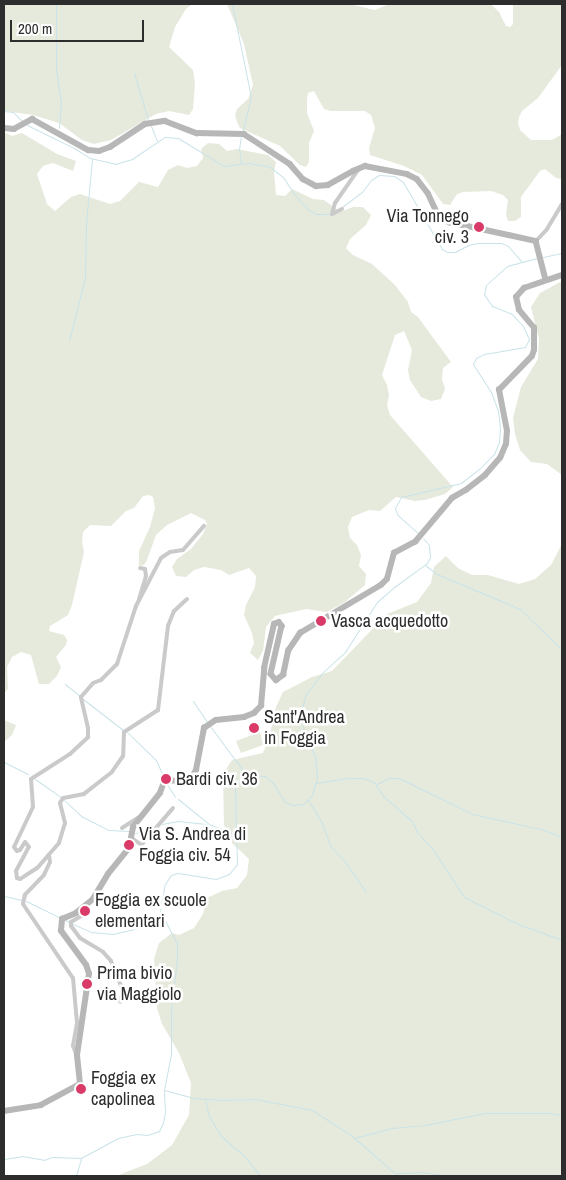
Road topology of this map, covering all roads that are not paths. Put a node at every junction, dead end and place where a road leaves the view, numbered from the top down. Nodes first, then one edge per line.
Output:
1 (4, 128) edge
2 (360, 168) junction
3 (562, 204) edge
4 (342, 209) dead end
5 (536, 242) junction
6 (562, 275) edge
7 (545, 277) junction
8 (204, 526) dead end
9 (140, 568) dead end
10 (187, 599) dead end
11 (138, 602) junction
12 (173, 808) dead end
13 (141, 817) junction
14 (122, 828) dead end
15 (132, 838) junction
16 (49, 855) junction
17 (84, 908) junction
18 (120, 1002) dead end
19 (77, 1055) junction
20 (4, 1111) edge

1 - 2 street
2 - 4 street
2 - 5 street
3 - 5 street
5 - 7 street
6 - 7 street
7 - 13 street
8 - 11 street
9 - 11 street
10 - 16 street
11 - 16 street
12 - 15 street
13 - 14 street
13 - 15 street
15 - 17 street
16 - 19 street
17 - 18 street
17 - 19 street
19 - 20 street

